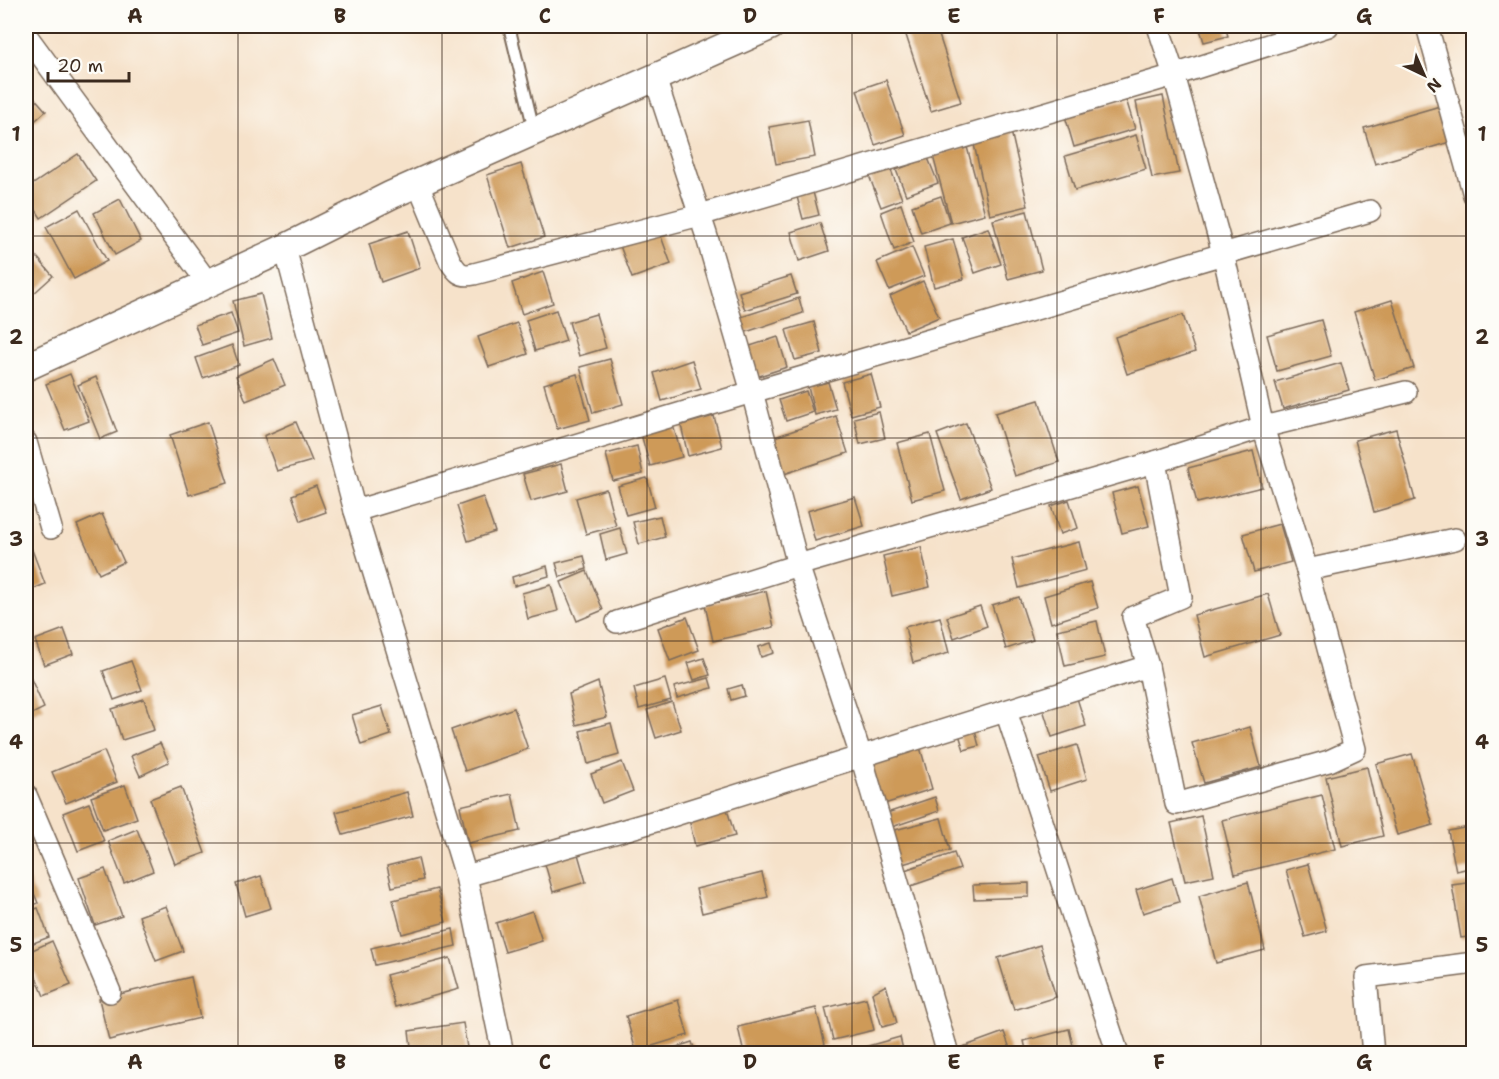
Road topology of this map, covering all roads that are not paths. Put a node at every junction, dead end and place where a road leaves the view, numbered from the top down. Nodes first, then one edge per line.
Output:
1 (509, 26) edge
2 (771, 26) edge
3 (1158, 26) edge
4 (1328, 26) edge
5 (1427, 26) edge
6 (26, 35) edge
7 (1174, 75) junction
8 (655, 78) junction
9 (534, 132) junction
10 (418, 184) junction
11 (1473, 195) edge
12 (1370, 212) dead end
13 (700, 215) junction
14 (285, 248) junction
15 (1223, 253) junction
16 (208, 283) junction
17 (26, 367) edge
18 (752, 392) junction
19 (1406, 392) dead end
20 (1263, 427) junction
21 (26, 442) edge
22 (1155, 462) junction
23 (355, 511) junction
24 (51, 528) dead end
25 (1455, 539) dead end
26 (798, 565) junction
27 (1307, 570) junction
28 (617, 622) dead end
29 (1148, 666) junction
30 (1006, 711) junction
31 (861, 756) junction
32 (26, 795) edge
33 (466, 876) junction
34 (1473, 963) edge
35 (110, 992) dead end
36 (503, 1053) edge
37 (948, 1053) edge
38 (1118, 1053) edge
39 (1373, 1053) edge

1 - 9 lane
2 - 8 street
3 - 7 street
4 - 7 street
5 - 11 street
6 - 16 street
7 - 13 street
7 - 15 street
8 - 9 street
8 - 13 street
9 - 10 street
10 - 13 street
10 - 14 street
12 - 15 street
13 - 18 street
14 - 16 street
14 - 23 street
15 - 18 street
15 - 20 street
16 - 17 street
18 - 23 street
18 - 26 street
19 - 20 street
20 - 22 street
20 - 27 street
21 - 24 street
22 - 26 street
22 - 29 street
23 - 33 street
25 - 27 street
26 - 28 street
26 - 31 street
27 - 29 street
29 - 30 street
30 - 31 street
30 - 38 street
31 - 33 street
31 - 37 street
32 - 35 street
33 - 36 street
34 - 39 street

